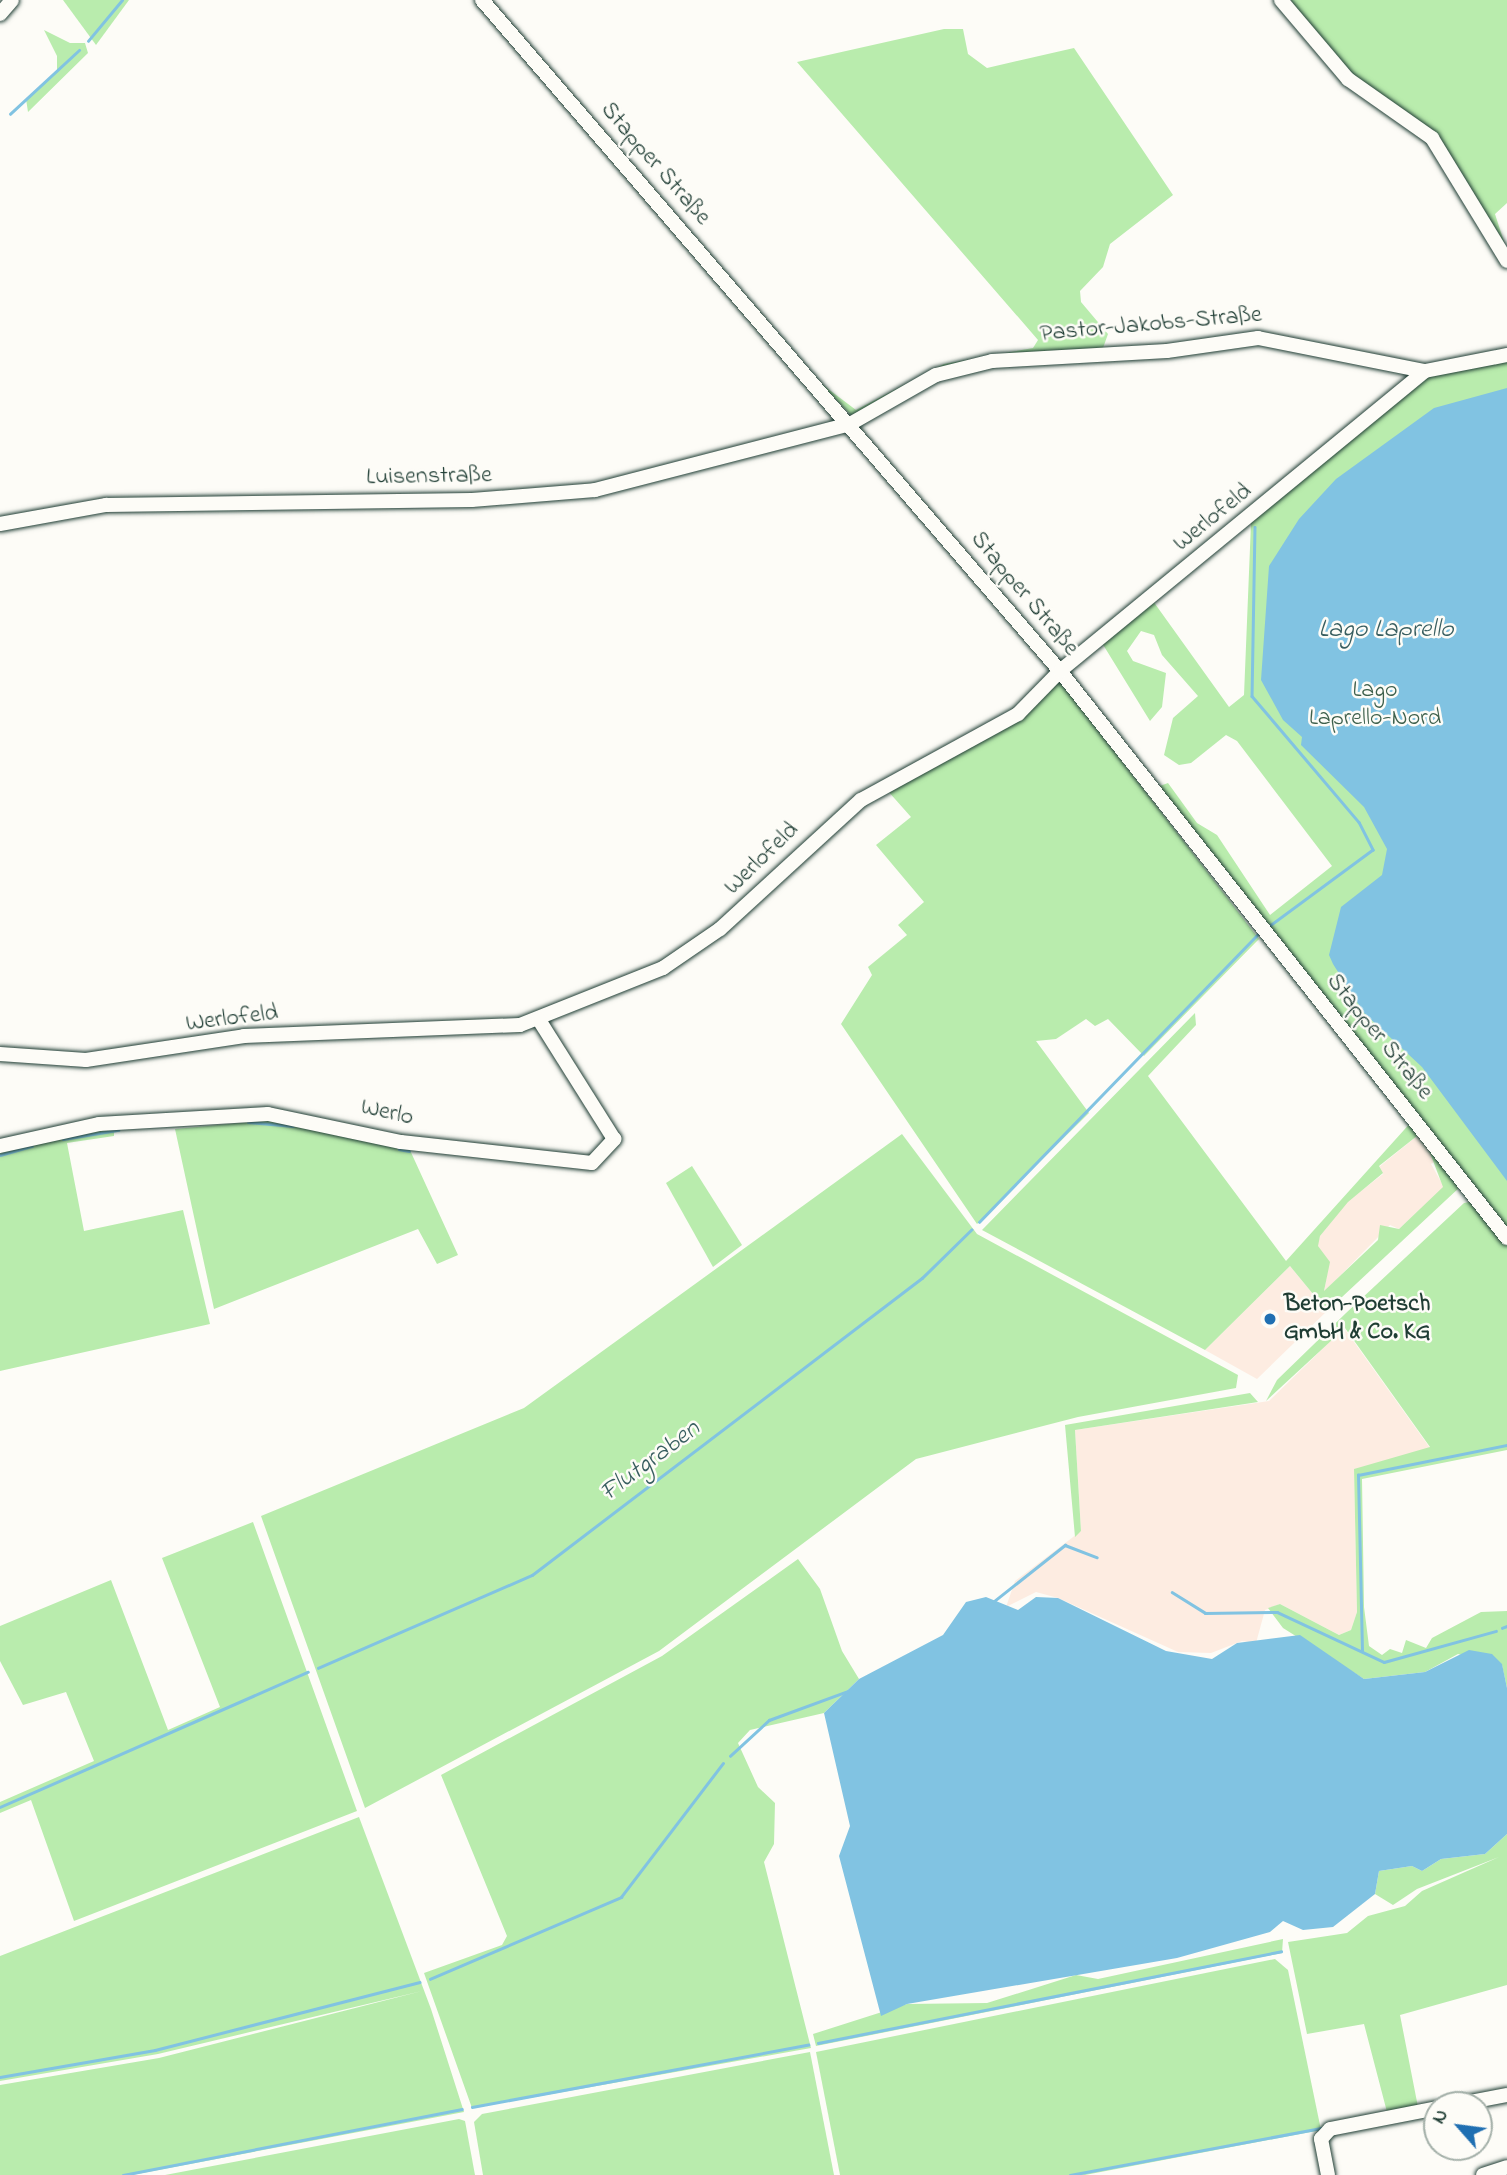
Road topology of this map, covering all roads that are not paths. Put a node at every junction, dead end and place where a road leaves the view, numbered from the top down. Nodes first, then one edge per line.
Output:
1 (12, 0) edge
2 (482, 0) edge
3 (1281, 0) edge
4 (0, 14) edge
5 (1507, 261) edge
6 (1507, 355) edge
7 (1425, 371) junction
8 (850, 424) junction
9 (0, 524) edge
10 (1060, 671) junction
11 (539, 1020) junction
12 (0, 1054) edge
13 (0, 1146) edge
14 (1507, 1238) edge
15 (1423, 2111) edge
16 (1507, 2167) edge
17 (1328, 2175) edge
18 (1483, 2175) edge

1 - 4 street
2 - 8 street, Stapper Straße
3 - 5 street
6 - 7 street, Pastor-Jakobs-Straße
7 - 8 street, Pastor-Jakobs-Straße
7 - 10 street, Werlofeld
8 - 9 street, Luisenstraße
8 - 10 street, Stapper Straße
10 - 11 street, Werlofeld
10 - 14 street, Stapper Straße
11 - 12 street, Werlofeld
11 - 13 street, Werlo
15 - 17 street
16 - 18 street

